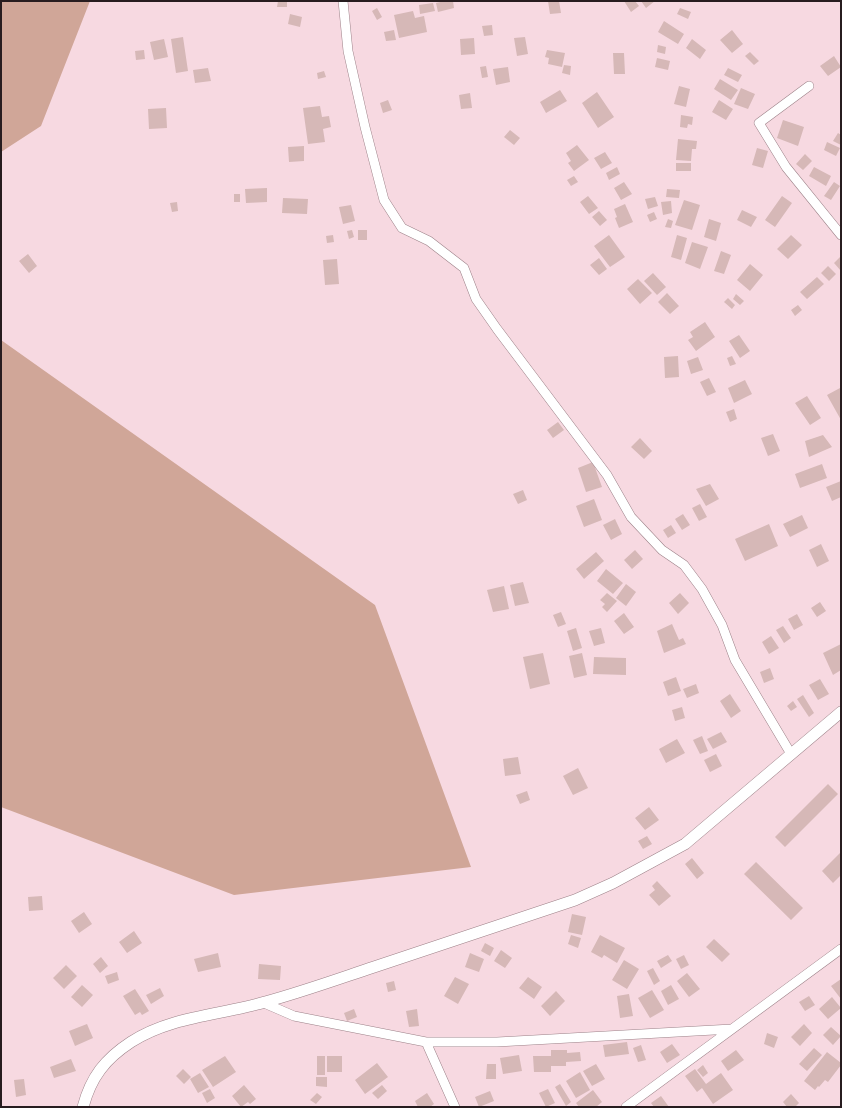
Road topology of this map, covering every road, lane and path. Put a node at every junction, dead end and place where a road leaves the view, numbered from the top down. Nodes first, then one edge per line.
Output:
1 (343, 1) edge
2 (809, 86) dead end
3 (841, 235) edge
4 (841, 712) edge
5 (791, 754) junction
6 (841, 949) edge
7 (264, 1003) junction
8 (732, 1029) junction
9 (426, 1042) junction
10 (83, 1107) edge
11 (455, 1107) edge
12 (626, 1107) edge

1 - 5 street
2 - 3 street
4 - 5 street
5 - 7 street
6 - 8 street
7 - 9 street
7 - 10 street
8 - 9 street
8 - 12 street
9 - 11 street

